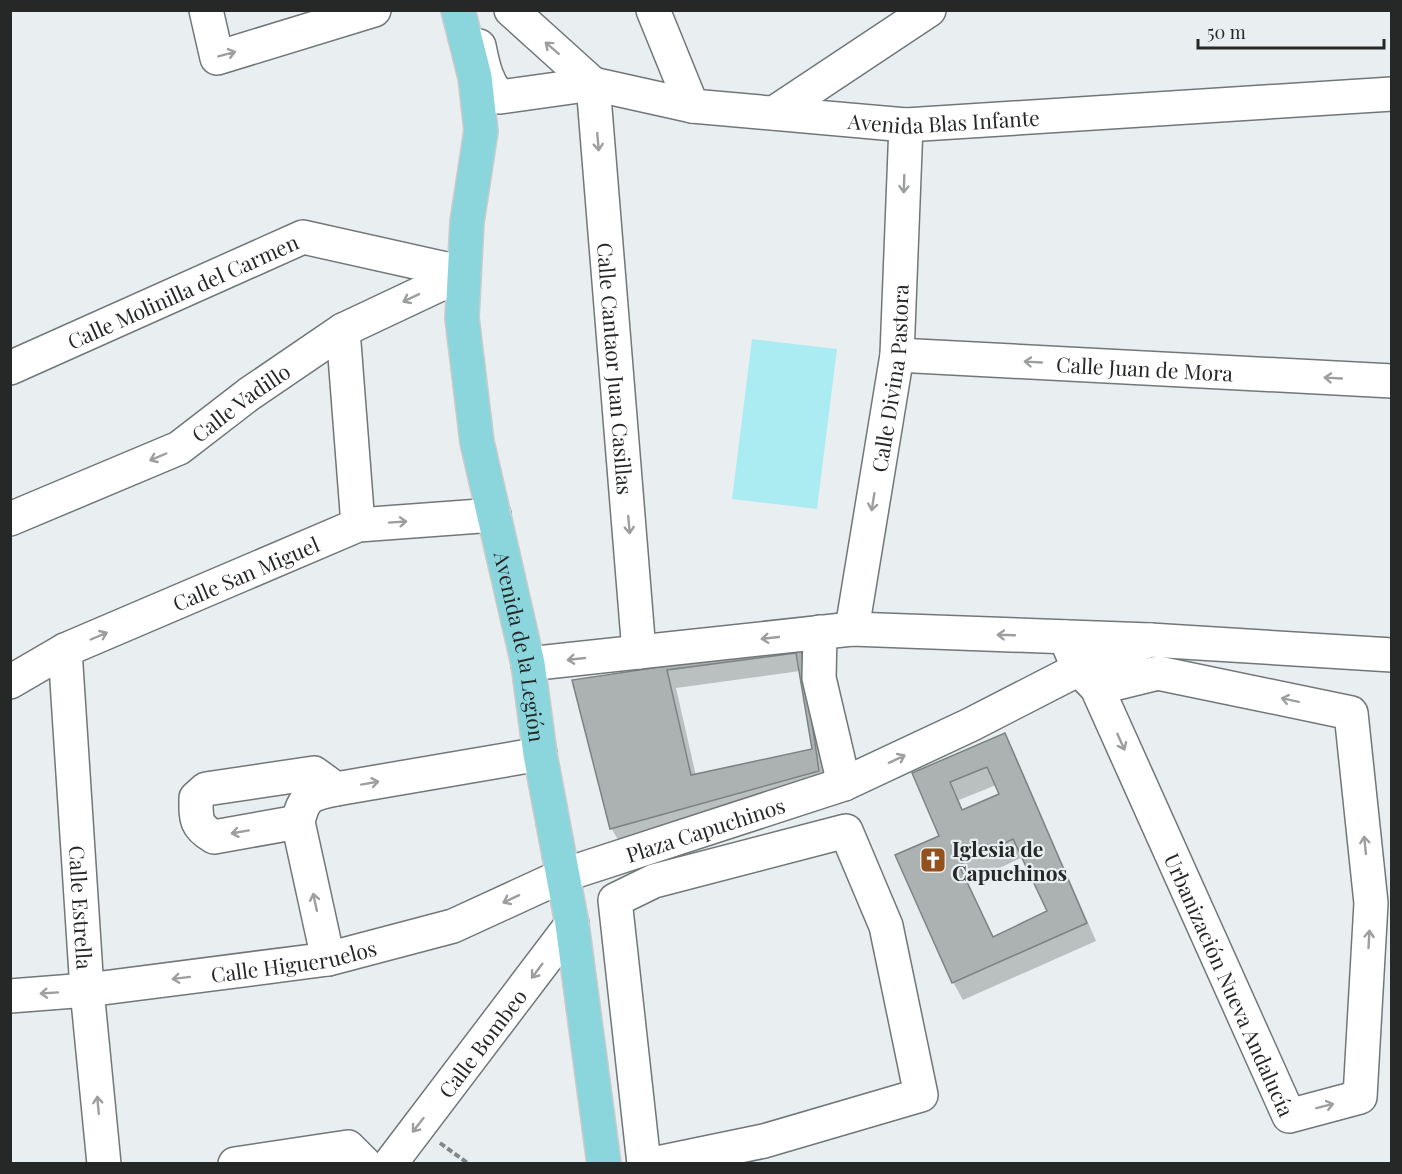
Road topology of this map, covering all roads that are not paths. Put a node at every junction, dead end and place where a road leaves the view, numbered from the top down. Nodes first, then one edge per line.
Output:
1 (206, 10) edge
2 (374, 10) edge
3 (511, 10) edge
4 (653, 10) edge
5 (922, 12) edge
6 (462, 18) edge
7 (593, 84) junction
8 (1392, 94) edge
9 (500, 97) junction
10 (692, 106) junction
11 (774, 113) junction
12 (906, 125) junction
13 (482, 131) junction
14 (464, 273) junction
15 (343, 330) junction
16 (897, 355) junction
17 (10, 368) edge
18 (1392, 381) edge
19 (494, 516) junction
20 (10, 519) edge
21 (358, 525) junction
22 (852, 629) junction
23 (820, 632) junction
24 (1065, 637) junction
25 (1150, 640) junction
26 (65, 650) junction
27 (639, 652) junction
28 (1392, 655) edge
29 (528, 664) junction
30 (1088, 679) junction
31 (10, 682) edge
32 (540, 753) junction
33 (844, 784) junction
34 (336, 789) junction
35 (298, 822) junction
36 (564, 875) junction
37 (572, 924) junction
38 (328, 959) junction
39 (87, 990) junction
40 (10, 996) edge
41 (104, 1164) edge
42 (235, 1164) edge
43 (365, 1164) edge
44 (390, 1164) edge
45 (604, 1164) edge
46 (644, 1164) edge
47 (653, 1164) edge

1 -> 2 street
7 -> 3 street
4 - 10 street
5 - 11 street
6 - 9 main road, Avenida de la Legión
6 - 13 main road, Avenida de la Legión
7 - 9 street, Avenida Blas Infante
7 - 10 street, Avenida Blas Infante
7 -> 27 street, Calle Cantaor Juan Casillas
8 - 12 street, Avenida Blas Infante
9 - 13 main road, Avenida de la Legión
10 - 11 street, Avenida Blas Infante
11 - 12 street, Avenida Blas Infante
12 -> 16 street, Calle Divina Pastora
13 - 14 main road, Avenida de la Legión
14 -> 15 street, Calle Vadillo
14 - 17 street, Calle Molinilla del Carmen
14 - 19 main road, Avenida de la Legión
15 -> 20 street, Calle Vadillo
15 - 21 street
18 -> 16 street, Calle Juan de Mora
16 -> 22 street, Calle Divina Pastora
21 -> 19 street, Calle San Miguel
19 - 29 main road, Avenida de la Legión
26 -> 21 street, Calle San Miguel
22 - 23 street
24 -> 22 street
23 -> 27 street
23 - 33 street
24 - 25 street
24 - 30 street
25 - 28 street
25 - 30 street, Plaza Capuchinos
26 - 31 street, Calle San Miguel
26 - 39 street, Calle Estrella
27 -> 29 street
29 - 32 main road, Avenida de la Legión
30 -> 30 street, Urbanización Nueva Andalucía
33 -> 30 street, Plaza Capuchinos
34 -> 32 street
32 - 36 main road, Avenida de la Legión
33 - 36 street, Plaza Capuchinos
34 - 35 street
35 -> 34 street
38 -> 35 street
36 - 37 main road, Avenida de la Legión
36 -> 38 street, Calle Higueruelos
37 -> 44 street, Calle Bombeo
37 - 45 main road, Avenida de la Legión
38 -> 39 street, Calle Higueruelos
39 -> 40 street, Calle Higueruelos
41 -> 39 street, Calle Estrella
42 - 43 street
46 - 47 street

